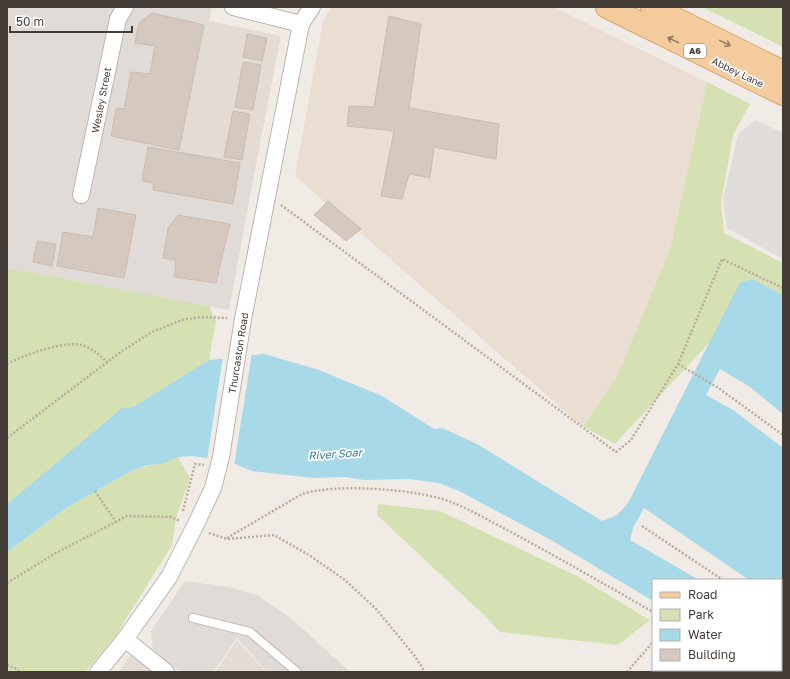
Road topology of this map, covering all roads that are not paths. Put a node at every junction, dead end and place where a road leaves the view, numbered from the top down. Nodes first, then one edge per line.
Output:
1 (125, 7) edge
2 (232, 7) edge
3 (312, 7) edge
4 (607, 7) edge
5 (652, 7) edge
6 (250, 9) edge
7 (301, 24) junction
8 (783, 72) edge
9 (783, 94) edge
10 (81, 195) dead end
11 (193, 618) dead end
12 (125, 638) junction
13 (98, 672) edge
14 (166, 672) edge
15 (297, 672) edge

1 - 10 street, Wesley Street
2 - 6 street
3 - 7 street, Thurcaston Road
9 -> 4 main road, Abbey Lane / A6
5 -> 8 main road, Abbey Lane / A6
6 - 7 street
7 - 12 street, Thurcaston Road
11 - 15 lane
12 - 13 street, Thurcaston Road
12 - 14 street

